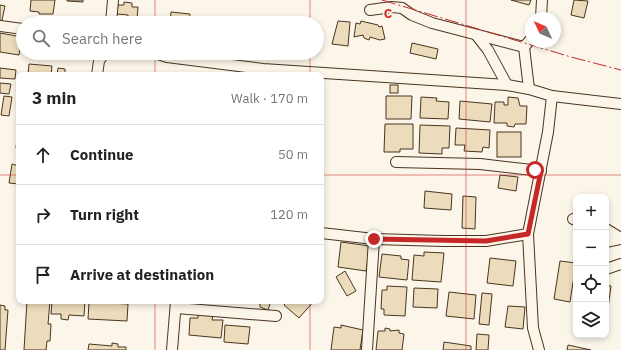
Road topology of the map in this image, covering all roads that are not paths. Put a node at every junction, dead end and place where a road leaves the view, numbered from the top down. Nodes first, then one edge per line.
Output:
1 (113, 0) edge
2 (542, 0) edge
3 (370, 10) dead end
4 (541, 12) edge
5 (112, 16) edge
6 (0, 26) edge
7 (16, 28) edge
8 (477, 36) junction
9 (525, 43) edge
10 (528, 48) edge
11 (100, 60) edge
12 (191, 60) edge
13 (97, 72) edge
14 (309, 72) edge
15 (324, 73) edge
16 (507, 85) junction
17 (529, 89) junction
18 (552, 96) junction
19 (621, 104) edge
20 (396, 162) dead end
21 (541, 171) junction
22 (608, 230) edge
23 (324, 233) edge
24 (528, 234) junction
25 (621, 238) edge
26 (374, 239) junction
27 (609, 241) edge
28 (621, 264) edge
29 (609, 268) edge
30 (176, 304) edge
31 (276, 316) dead end
32 (172, 350) edge
33 (367, 350) edge
34 (539, 350) edge

1 - 5 street
2 - 4 street
3 - 8 street
6 - 7 street
8 - 9 street
8 - 16 street
10 - 17 street
11 - 13 street
12 - 14 street
15 - 16 street
16 - 17 street
17 - 18 street
18 - 19 street
18 - 21 street
20 - 21 street
21 - 24 street
22 - 25 street
23 - 26 street
24 - 26 street
24 - 34 street
25 - 27 street
26 - 33 street
28 - 29 street
30 - 31 street
30 - 32 street

